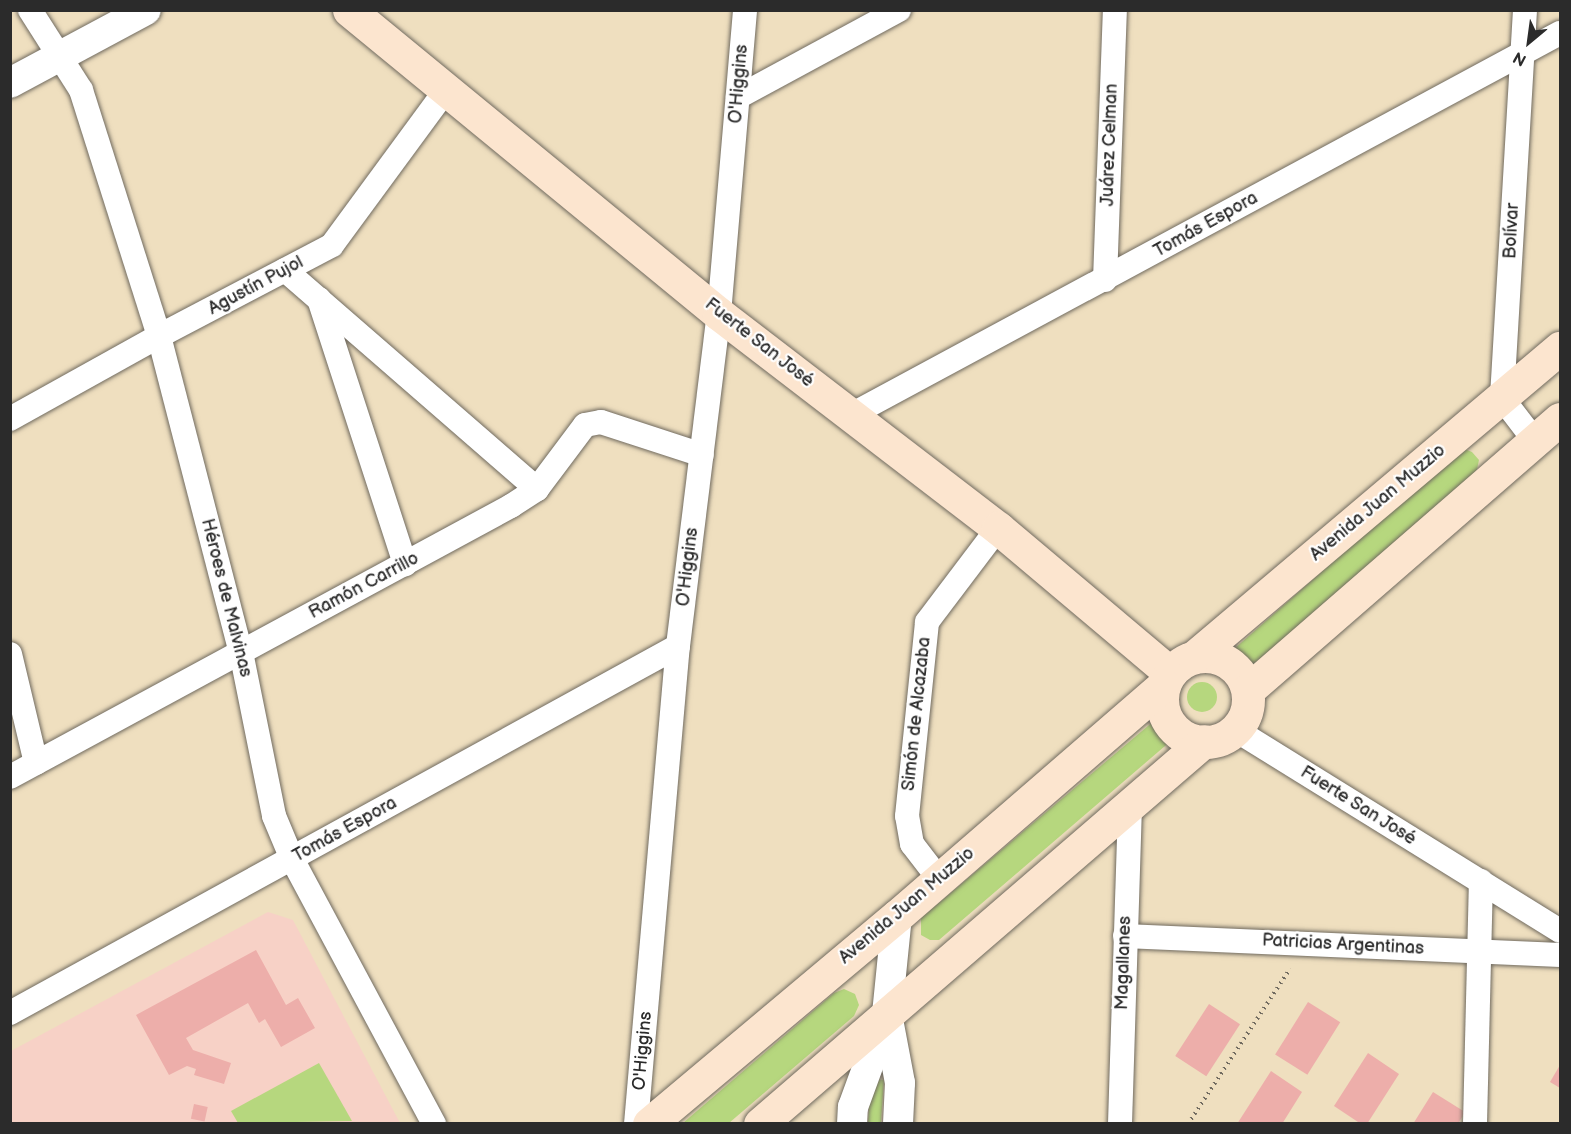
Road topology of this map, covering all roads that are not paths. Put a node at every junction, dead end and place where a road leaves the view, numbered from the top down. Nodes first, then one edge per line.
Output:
1 (30, 10) edge
2 (147, 10) edge
3 (349, 10) edge
4 (745, 10) edge
5 (899, 10) edge
6 (1115, 10) edge
7 (1524, 10) edge
8 (1560, 33) edge
9 (1523, 53) junction
10 (59, 56) junction
11 (10, 83) edge
12 (446, 90) junction
13 (738, 97) junction
14 (285, 270) junction
15 (1105, 280) junction
16 (319, 300) junction
17 (720, 314) junction
18 (159, 336) junction
19 (1560, 348) edge
20 (1502, 399) junction
21 (851, 415) junction
22 (10, 419) edge
23 (1560, 419) edge
24 (1535, 441) junction
25 (702, 455) junction
26 (537, 489) junction
27 (998, 528) junction
28 (405, 564) junction
29 (678, 646) junction
30 (241, 652) junction
31 (10, 654) edge
32 (1176, 672) junction
33 (1248, 690) junction
34 (1236, 730) junction
35 (1204, 741) junction
36 (36, 763) junction
37 (10, 777) edge
38 (1130, 803) junction
39 (292, 859) junction
40 (939, 879) junction
41 (1481, 881) junction
42 (897, 916) junction
43 (1560, 931) edge
44 (1125, 936) junction
45 (1479, 951) junction
46 (1560, 955) edge
47 (10, 1013) edge
48 (887, 1014) junction
49 (434, 1124) edge
50 (636, 1124) edge
51 (649, 1124) edge
52 (760, 1124) edge
53 (852, 1124) edge
54 (898, 1124) edge
55 (1120, 1124) edge
56 (1474, 1124) edge

1 - 10 street, Héroes de Malvinas
2 - 10 street
3 - 12 main road, Fuerte San José
4 - 13 street, O'Higgins
5 - 13 street
6 - 15 street, Juárez Celman
7 - 9 street, Bolívar
8 - 9 street, Tomás Espora
9 - 15 street, Tomás Espora
9 - 20 street, Bolívar
10 - 11 street
10 - 18 street, Héroes de Malvinas
12 - 14 street, Agustín Pujol
12 - 17 main road, Fuerte San José
13 - 17 street, O'Higgins
14 - 16 street
14 - 18 street, Agustín Pujol
15 - 21 street, Tomás Espora
16 - 26 street
16 - 28 street
17 - 21 main road, Fuerte San José
17 - 25 street, O'Higgins
18 - 22 street, Agustín Pujol
18 - 30 street, Héroes de Malvinas
19 - 20 main road, Avenida Juan Muzzio
20 - 24 street
20 - 32 main road, Avenida Juan Muzzio
21 - 27 main road, Fuerte San José
23 - 24 main road
24 - 33 main road
25 - 26 street, Ramón Carrillo
25 - 29 street, O'Higgins
26 - 28 street, Ramón Carrillo
27 - 32 main road, Fuerte San José
27 - 40 street, Simón de Alcazaba
28 - 30 street, Ramón Carrillo
29 - 39 street, Tomás Espora
29 - 50 street, O'Higgins
30 - 36 street, Ramón Carrillo
30 - 39 street, Héroes de Malvinas
31 - 36 street
32 - 33 main road
32 - 35 main road
32 - 40 main road, Avenida Juan Muzzio
33 - 34 main road
34 - 35 main road
34 - 41 street, Fuerte San José
35 - 38 main road
36 - 37 street, Ramón Carrillo
38 - 44 street, Magallanes
38 - 48 main road
39 - 47 street, Tomás Espora
39 - 49 street, Héroes de Malvinas
40 - 42 main road, Avenida Juan Muzzio
41 - 43 street, Fuerte San José
41 - 45 street
42 - 48 street
42 - 51 main road, Avenida Juan Muzzio
44 - 45 street, Patricias Argentinas
44 - 55 street, Magallanes
45 - 46 street, Patricias Argentinas
45 - 56 street
48 - 52 main road
48 - 53 street
48 - 54 street

